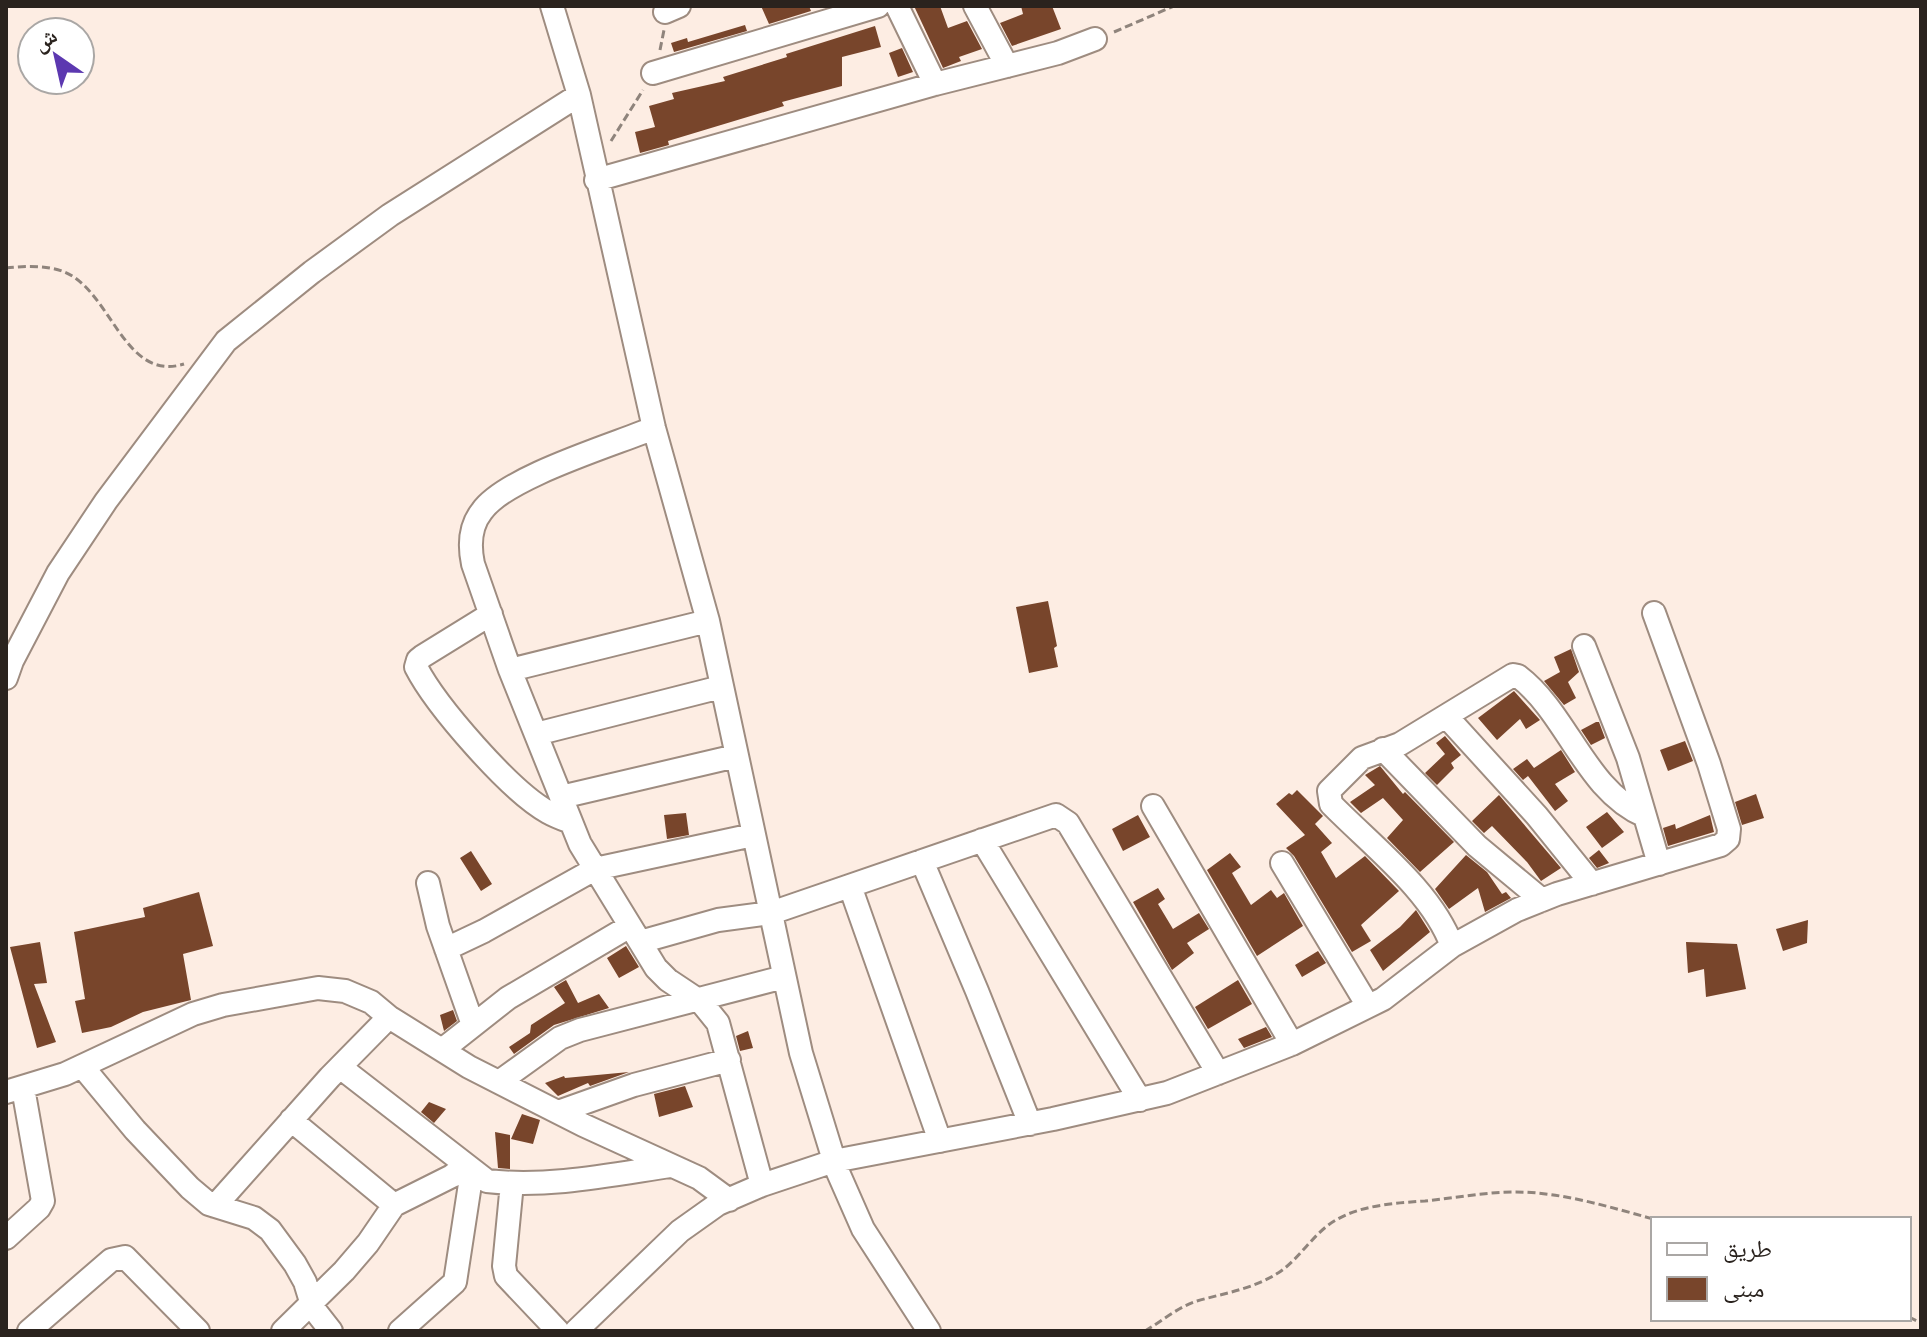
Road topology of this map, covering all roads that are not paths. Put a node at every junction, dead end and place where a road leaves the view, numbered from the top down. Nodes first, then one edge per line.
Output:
1 (552, 6) edge
2 (878, 6) edge
3 (897, 6) edge
4 (975, 6) edge
5 (1095, 39) road end
6 (1007, 66) junction
7 (653, 73) road end
8 (935, 84) junction
9 (579, 95) junction
10 (595, 174) junction
11 (654, 428) junction
12 (1654, 613) dead end
13 (491, 614) junction
14 (708, 621) junction
15 (1584, 646) dead end
16 (510, 670) junction
17 (6, 678) edge
18 (721, 687) junction
19 (1446, 716) junction
20 (536, 734) junction
21 (1383, 749) junction
22 (736, 756) junction
23 (561, 797) junction
24 (1153, 806) dead end
25 (1645, 816) junction
26 (571, 822) junction
27 (753, 835) junction
28 (982, 840) junction
29 (922, 861) junction
30 (1282, 863) dead end
31 (1659, 864) junction
32 (595, 869) junction
33 (428, 883) dead end
34 (1592, 884) junction
35 (850, 886) junction
36 (1542, 900) junction
37 (771, 913) junction
38 (635, 934) junction
39 (1452, 946) junction
40 (446, 949) junction
41 (784, 977) junction
42 (698, 1000) junction
43 (1368, 1006) junction
44 (389, 1017) junction
45 (473, 1025) junction
46 (1292, 1044) junction
47 (442, 1050) junction
48 (729, 1060) junction
49 (82, 1066) junction
50 (340, 1067) junction
51 (1218, 1073) junction
52 (499, 1082) junction
53 (14, 1090) edge
54 (1140, 1100) junction
55 (558, 1112) junction
56 (291, 1120) junction
57 (1030, 1124) junction
58 (940, 1141) junction
59 (834, 1161) junction
60 (672, 1166) junction
61 (469, 1168) junction
62 (512, 1183) junction
63 (762, 1185) junction
64 (729, 1200) junction
65 (394, 1205) junction
66 (215, 1206) junction
67 (6, 1238) edge
68 (311, 1302) junction
69 (29, 1331) edge
70 (198, 1331) edge
71 (283, 1331) edge
72 (331, 1331) edge
73 (400, 1331) edge
74 (558, 1331) edge
75 (576, 1331) edge
76 (929, 1331) edge

1 - 9 street
2 - 7 street
3 - 8 street
4 - 6 street
5 - 6 street
6 - 8 street
8 - 10 street
9 - 10 street
9 - 17 street
10 - 11 street
11 - 13 street
11 - 14 street
12 - 31 street
13 - 16 street
13 - 26 street
14 - 16 street
14 - 18 street
15 - 25 street
16 - 20 street
18 - 20 street
18 - 22 street
19 - 21 street
19 - 25 street
19 - 34 street
20 - 23 street
21 - 36 street
21 - 39 street
22 - 23 street
22 - 27 street
23 - 26 street
24 - 46 street
25 - 31 street
26 - 32 street
27 - 32 street
27 - 37 street
28 - 29 street
28 - 51 street
28 - 54 street
29 - 35 street
29 - 57 street
30 - 43 street
31 - 34 street
32 - 38 street
32 - 40 street
33 - 40 street
34 - 36 street
35 - 37 street
35 - 58 street
36 - 39 street
37 - 38 street
37 - 41 street
38 - 42 street
38 - 45 street
39 - 43 street
40 - 45 street
41 - 42 street
41 - 59 street
42 - 48 street
42 - 52 street
43 - 46 street
44 - 47 street
44 - 49 street
44 - 50 street
45 - 47 street
46 - 51 street
47 - 52 street
48 - 55 street
48 - 63 street
49 - 53 street
49 - 66 street
50 - 56 street
50 - 61 street
51 - 54 street
52 - 55 street
53 - 67 street
54 - 57 street
55 - 60 street
56 - 65 street
56 - 66 street
57 - 58 street
58 - 59 street
59 - 63 street
59 - 76 street
60 - 62 street
60 - 64 street
61 - 62 street
61 - 65 street
61 - 73 street
62 - 74 street
63 - 64 street
64 - 75 street
65 - 68 street
66 - 68 street
68 - 71 street
68 - 72 street
69 - 70 street

